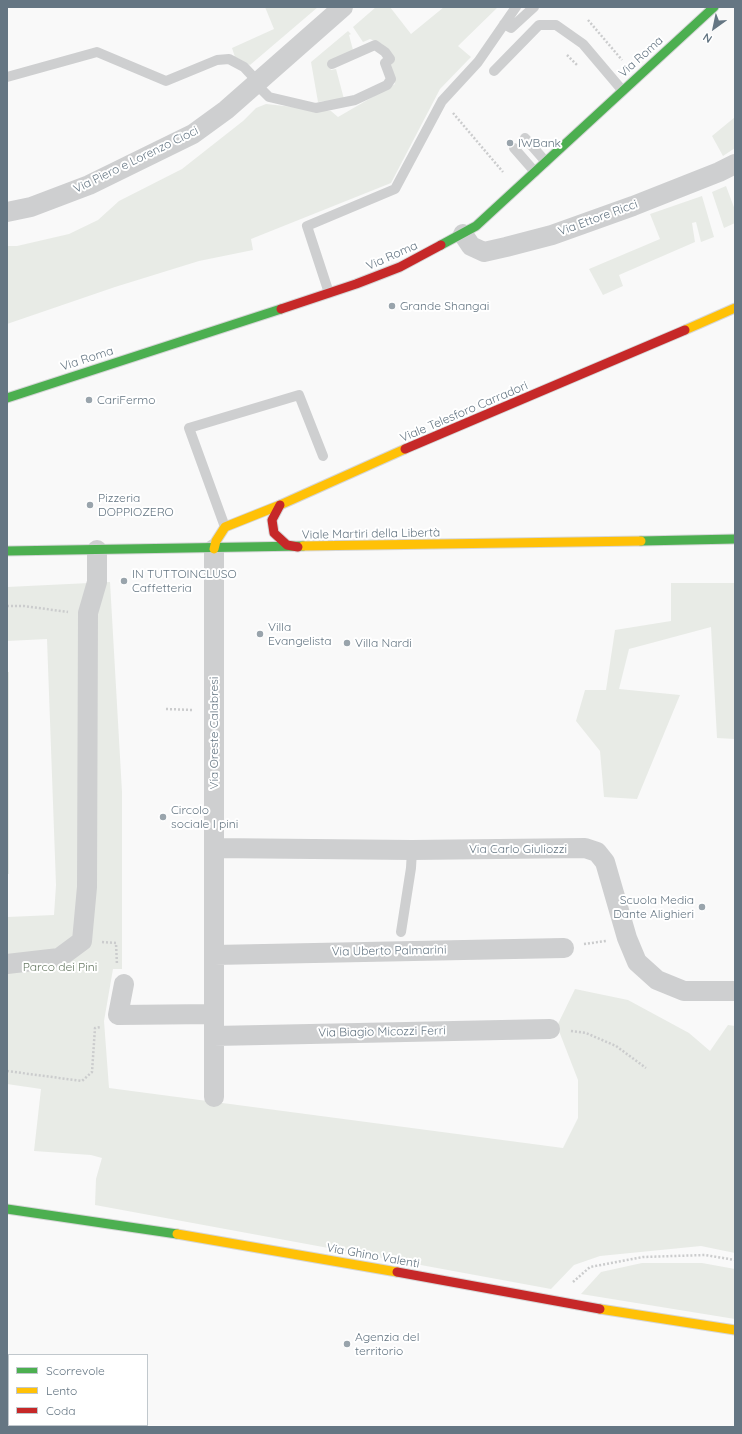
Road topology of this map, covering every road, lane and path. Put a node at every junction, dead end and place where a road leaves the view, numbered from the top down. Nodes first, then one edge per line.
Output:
1 (343, 7) edge
2 (516, 7) edge
3 (534, 7) edge
4 (714, 7) edge
5 (588, 20) dead end
6 (504, 24) junction
7 (622, 60) dead end
8 (332, 64) dead end
9 (494, 71) dead end
10 (7, 77) edge
11 (257, 83) junction
12 (622, 90) junction
13 (460, 121) dead end
14 (525, 138) dead end
15 (514, 148) dead end
16 (546, 162) junction
17 (735, 164) edge
18 (504, 172) dead end
19 (535, 172) junction
20 (7, 212) edge
21 (463, 234) junction
22 (330, 293) junction
23 (735, 308) edge
24 (7, 398) edge
25 (323, 456) dead end
26 (280, 505) junction
27 (225, 527) junction
28 (735, 539) edge
29 (298, 547) junction
30 (214, 549) junction
31 (97, 550) junction
32 (7, 551) edge
33 (7, 606) edge
34 (88, 613) junction
35 (166, 709) dead end
36 (200, 711) dead end
37 (214, 848) junction
38 (412, 850) junction
39 (401, 932) dead end
40 (82, 941) junction
41 (600, 942) dead end
42 (584, 944) dead end
43 (564, 948) dead end
44 (214, 955) junction
45 (7, 964) edge
46 (121, 976) joint
47 (735, 991) edge
48 (214, 1014) junction
49 (106, 1027) dead end
50 (550, 1029) joint
51 (214, 1036) junction
52 (646, 1068) dead end
53 (7, 1071) edge
54 (214, 1097) dead end
55 (7, 1209) edge
56 (735, 1260) edge
57 (563, 1304) junction
58 (735, 1330) edge

1 - 11 street, Via Piero e Lorenzo Cioci
2 - 6 lane
3 - 6 lane
4 - 12 main road, Via Roma
5 - 7 path
6 - 22 lane
8 - 11 lane
9 - 12 lane
10 - 11 lane
11 - 20 street, Via Piero e Lorenzo Cioci
12 - 16 main road, Via Roma
13 - 18 path
14 - 16 lane
15 - 19 lane
16 - 19 main road, Via Roma
17 - 21 street, Via Ettore Ricci
19 - 21 main road, Via Roma
21 - 22 main road, Via Roma
22 - 24 main road, Via Roma
23 - 26 main road, Viale Telesforo Carradori
25 - 27 lane
26 - 27 main road, Viale Telesforo Carradori
26 - 29 main road
27 - 30 main road
28 - 29 main road, Viale Martiri della Libertà
29 - 30 main road, Viale Martiri della Libertà
30 - 31 main road, Viale Martiri della Libertà
30 - 37 street, Via Oreste Calabresi
31 - 32 main road, Viale Martiri della Libertà
31 - 34 street
33 - 34 path
34 - 40 street
35 - 36 path
37 - 38 street, Via Carlo Giuliozzi
37 - 44 street, Via Oreste Calabresi
38 - 39 lane
38 - 47 street, Via Carlo Giuliozzi
40 - 45 street
40 - 46 path
41 - 42 path
43 - 44 street, Via Uberto Palmarini
44 - 48 street, Via Oreste Calabresi
46 - 48 street
48 - 51 street, Via Oreste Calabresi
49 - 53 path
50 - 51 street, Via Biagio Micozzi Ferri
50 - 52 path
51 - 54 street, Via Oreste Calabresi
55 - 57 main road, Via Ghino Valenti
56 - 57 path
57 - 58 main road, Via Ghino Valenti

